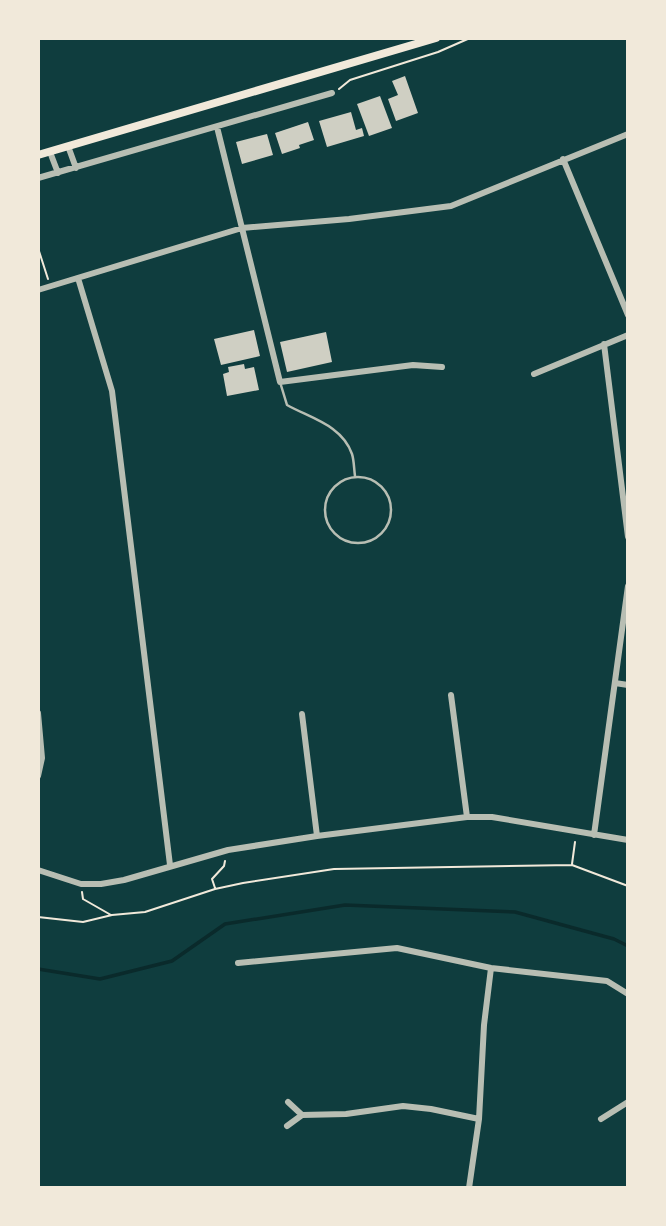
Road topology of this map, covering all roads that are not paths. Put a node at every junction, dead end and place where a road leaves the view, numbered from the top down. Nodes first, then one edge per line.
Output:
1 (436, 38) edge
2 (332, 93) road end
3 (217, 127) junction
4 (628, 134) edge
5 (68, 146) junction
6 (50, 152) junction
7 (38, 155) edge
8 (563, 159) junction
9 (76, 168) junction
10 (58, 173) junction
11 (38, 178) edge
12 (242, 228) junction
13 (78, 278) junction
14 (38, 290) edge
15 (628, 315) edge
16 (628, 335) edge
17 (604, 344) junction
18 (442, 367) dead end
19 (534, 374) dead end
20 (280, 382) junction
21 (355, 477) junction
22 (628, 537) edge
23 (628, 586) edge
24 (615, 683) junction
25 (628, 685) edge
26 (451, 695) dead end
27 (38, 713) edge
28 (302, 713) dead end
29 (38, 776) edge
30 (467, 817) junction
31 (594, 835) junction
32 (317, 836) junction
33 (628, 840) edge
34 (170, 865) junction
35 (38, 870) edge
36 (238, 963) dead end
37 (491, 968) junction
38 (628, 994) edge
39 (288, 1102) dead end
40 (628, 1102) edge
41 (302, 1115) junction
42 (479, 1119) junction
43 (601, 1119) dead end
44 (287, 1126) dead end
45 (469, 1188) edge

1 - 5 main road
2 - 3 street
3 - 9 street
3 - 12 street
4 - 8 street
5 - 6 main road
5 - 9 street
6 - 7 main road
6 - 10 street
8 - 12 street
8 - 15 street
9 - 10 street
10 - 11 street
12 - 13 street
12 - 20 street
13 - 14 street
13 - 34 street
16 - 17 street
17 - 19 street
17 - 22 street
18 - 20 street
20 - 21 lane
21 - 21 lane
23 - 24 street
24 - 25 street
24 - 31 street
26 - 30 street
27 - 29 street
28 - 32 street
30 - 31 street
30 - 32 street
31 - 33 street
32 - 34 street
34 - 35 street
36 - 37 street
37 - 38 street
37 - 42 street
39 - 41 street
40 - 43 street
41 - 42 street
41 - 44 street
42 - 45 street

